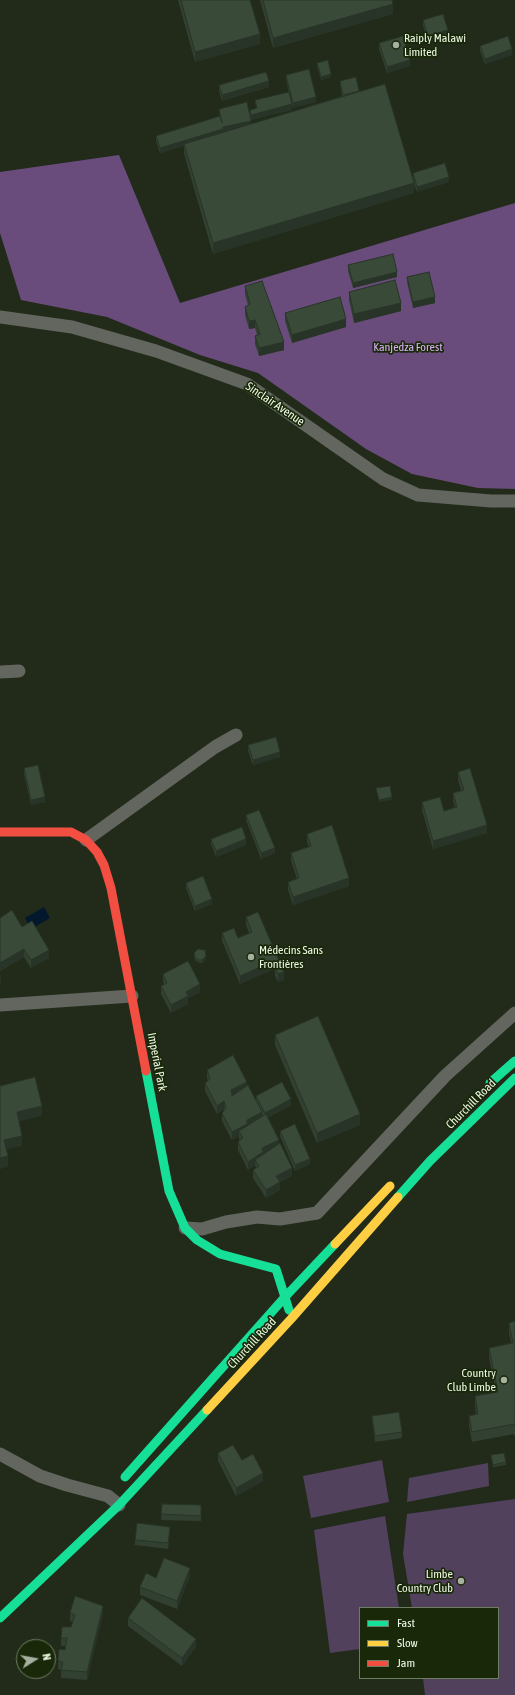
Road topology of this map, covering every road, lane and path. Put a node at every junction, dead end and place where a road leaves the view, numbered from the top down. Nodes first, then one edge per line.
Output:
1 (0, 317) edge
2 (515, 501) edge
3 (19, 671) dead end
4 (0, 672) edge
5 (236, 735) dead end
6 (0, 832) edge
7 (86, 840) junction
8 (132, 996) junction
9 (0, 1005) edge
10 (515, 1013) edge
11 (515, 1061) edge
12 (515, 1078) edge
13 (481, 1092) dead end
14 (394, 1181) dead end
15 (185, 1228) junction
16 (285, 1297) junction
17 (291, 1319) junction
18 (0, 1454) edge
19 (111, 1492) junction
20 (119, 1505) junction
21 (0, 1618) edge

1 - 2 street, Sinclair Avenue
3 - 4 street
5 - 7 street
6 - 7 main road, Imperial Park
7 - 8 main road, Imperial Park
8 - 9 street
8 - 15 main road, Imperial Park
10 - 15 street
11 - 13 main road, Churchill Road
12 - 17 main road, Churchill Road
14 - 16 main road, Churchill Road
15 - 16 main road, Imperial Park
16 - 17 main road, Imperial Park
16 - 19 main road, Churchill Road
17 - 20 main road, Churchill Road
18 - 19 street
19 - 20 street
20 - 21 main road, Churchill Road

